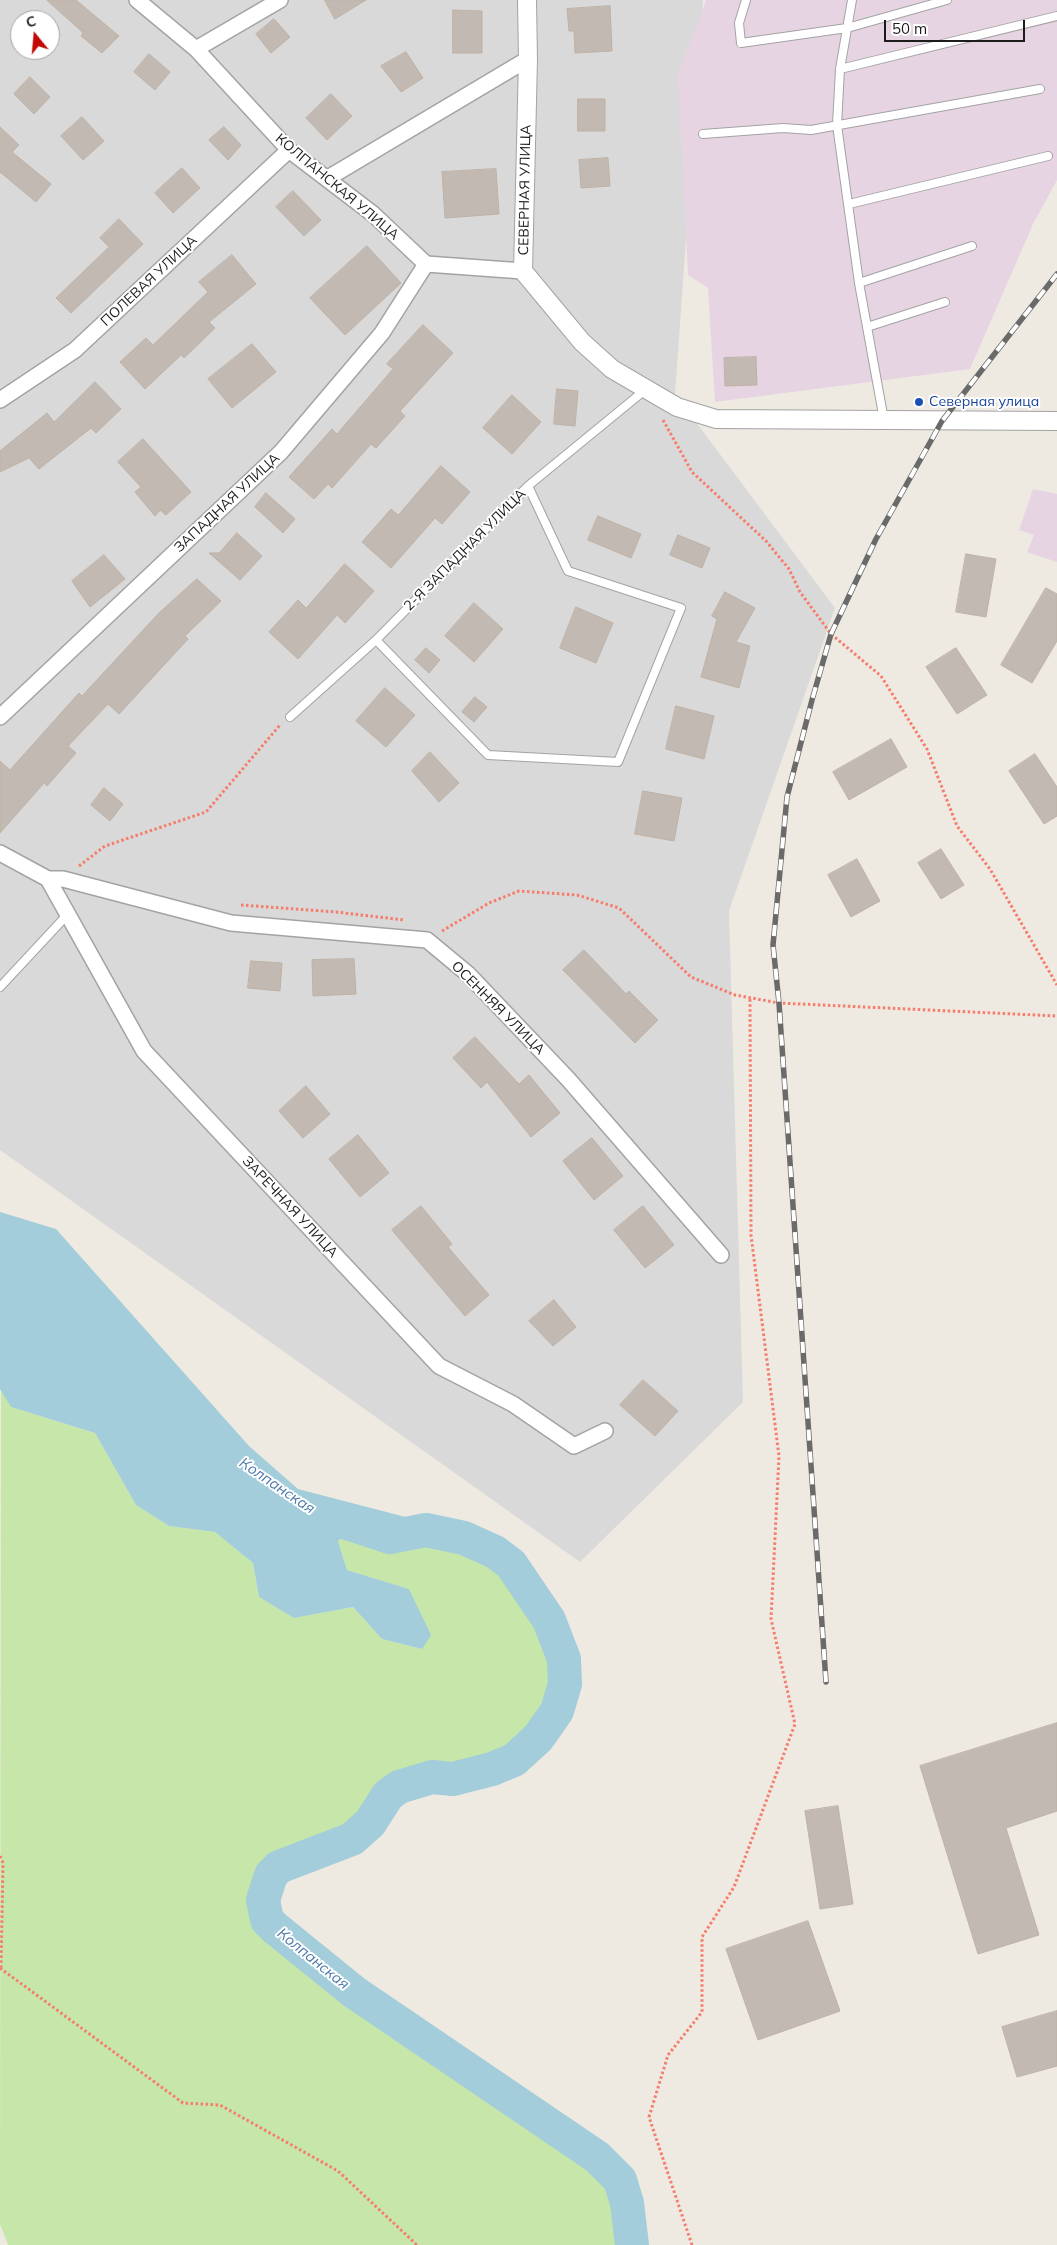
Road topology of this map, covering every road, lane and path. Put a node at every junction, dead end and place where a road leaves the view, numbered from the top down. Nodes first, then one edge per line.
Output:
1 (137, 0) edge
2 (280, 0) edge
3 (527, 0) edge
4 (746, 0) edge
5 (852, 0) edge
6 (947, 0) edge
7 (1057, 16) edge
8 (848, 28) junction
9 (196, 49) junction
10 (528, 59) junction
11 (840, 69) junction
12 (1040, 89) dead end
13 (837, 125) junction
14 (703, 134) dead end
15 (289, 150) junction
16 (1048, 156) dead end
17 (328, 178) junction
18 (848, 204) junction
19 (972, 246) dead end
20 (426, 264) junction
21 (523, 271) junction
22 (859, 282) junction
23 (945, 302) dead end
24 (867, 327) junction
25 (645, 390) junction
26 (0, 400) edge
27 (659, 414) dead end
28 (884, 420) junction
29 (1057, 421) edge
30 (528, 486) junction
31 (376, 640) junction
32 (0, 718) edge
33 (290, 718) joint
34 (0, 853) edge
35 (55, 879) junction
36 (237, 905) dead end
37 (68, 914) junction
38 (427, 940) junction
39 (1057, 985) edge
40 (0, 987) edge
41 (750, 998) junction
42 (1057, 1016) edge
43 (721, 1255) dead end
44 (605, 1431) dead end
45 (0, 1856) edge
46 (1, 1968) edge
47 (417, 2245) edge
48 (692, 2245) edge

1 - 9 street, КОЛПАНСКАЯ УЛИЦА
2 - 9 street
3 - 10 street, СЕВЕРНАЯ УЛИЦА
4 - 8 lane
5 - 8 lane
6 - 8 lane
7 - 11 lane
8 - 11 lane
9 - 15 street, КОЛПАНСКАЯ УЛИЦА
10 - 17 street
10 - 21 street, СЕВЕРНАЯ УЛИЦА
11 - 13 lane
12 - 13 lane
13 - 14 lane
13 - 18 lane
15 - 17 street, КОЛПАНСКАЯ УЛИЦА
15 - 26 street, ПОЛЕВАЯ УЛИЦА
16 - 18 lane
17 - 20 street, КОЛПАНСКАЯ УЛИЦА
18 - 22 lane
19 - 22 lane
20 - 21 street
20 - 32 street, ЗАПАДНАЯ УЛИЦА
21 - 25 street, СЕВЕРНАЯ УЛИЦА
22 - 24 lane
23 - 24 lane
24 - 28 lane
25 - 28 street, СЕВЕРНАЯ УЛИЦА
25 - 30 lane, 2-Я ЗАПАДНАЯ УЛИЦА
27 - 39 path
28 - 29 street, СЕВЕРНАЯ УЛИЦА
30 - 31 lane, 2-Я ЗАПАДНАЯ УЛИЦА
30 - 31 lane
31 - 33 lane, 2-Я ЗАПАДНАЯ УЛИЦА
33 - 35 path
34 - 35 street
35 - 37 street, ЗАРЕЧНАЯ УЛИЦА
35 - 38 street
36 - 38 path
37 - 40 lane
37 - 44 street, ЗАРЕЧНАЯ УЛИЦА
38 - 41 path
38 - 43 street, ОСЕННЯЯ УЛИЦА
41 - 42 path
41 - 48 path
45 - 46 path
46 - 47 path

